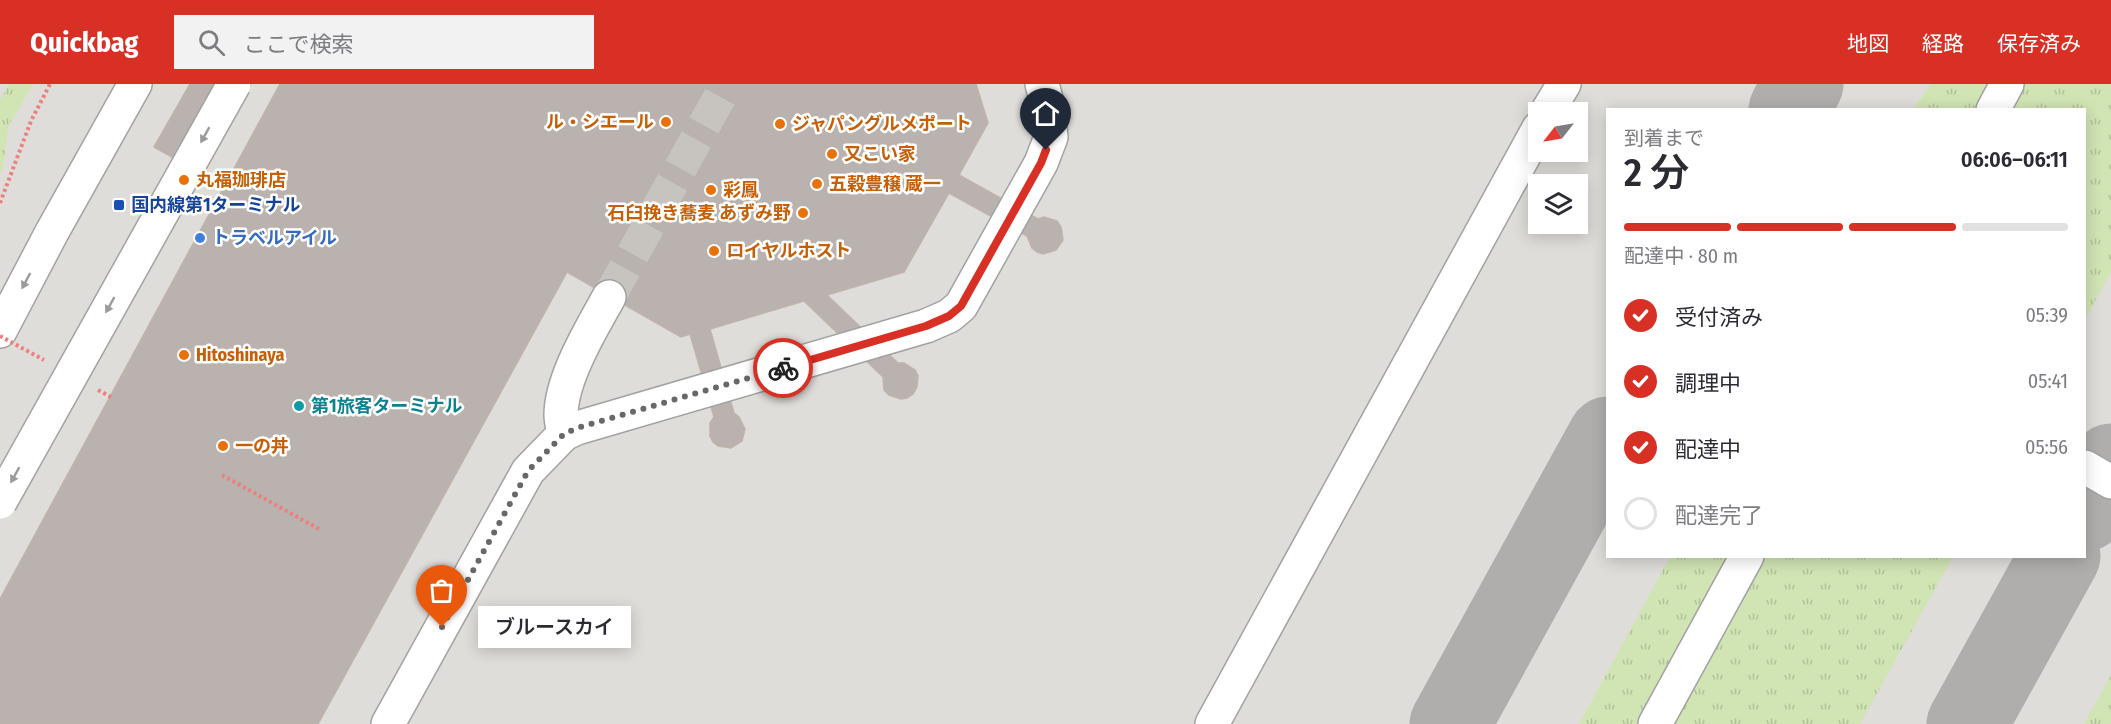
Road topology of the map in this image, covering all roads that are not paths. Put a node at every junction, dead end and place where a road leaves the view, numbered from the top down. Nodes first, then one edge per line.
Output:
1 (107, 84) edge
2 (135, 84) edge
3 (234, 84) edge
4 (1042, 84) edge
5 (2007, 84) edge
6 (1994, 108) edge
7 (1528, 148) edge
8 (52, 232) junction
9 (609, 297) tunnel mouth
10 (0, 331) edge
11 (564, 434) junction
12 (2086, 468) edge
13 (2111, 482) edge
14 (0, 502) edge
15 (1746, 558) edge
16 (388, 724) edge
17 (1212, 724) edge
18 (1655, 724) edge

1 - 8 street
2 - 8 street
3 -> 14 street, bridge
4 - 11 street
5 - 6 street
7 - 17 street
8 -> 10 street
9 - 11 street
11 - 16 street
12 - 13 street
15 - 18 street

